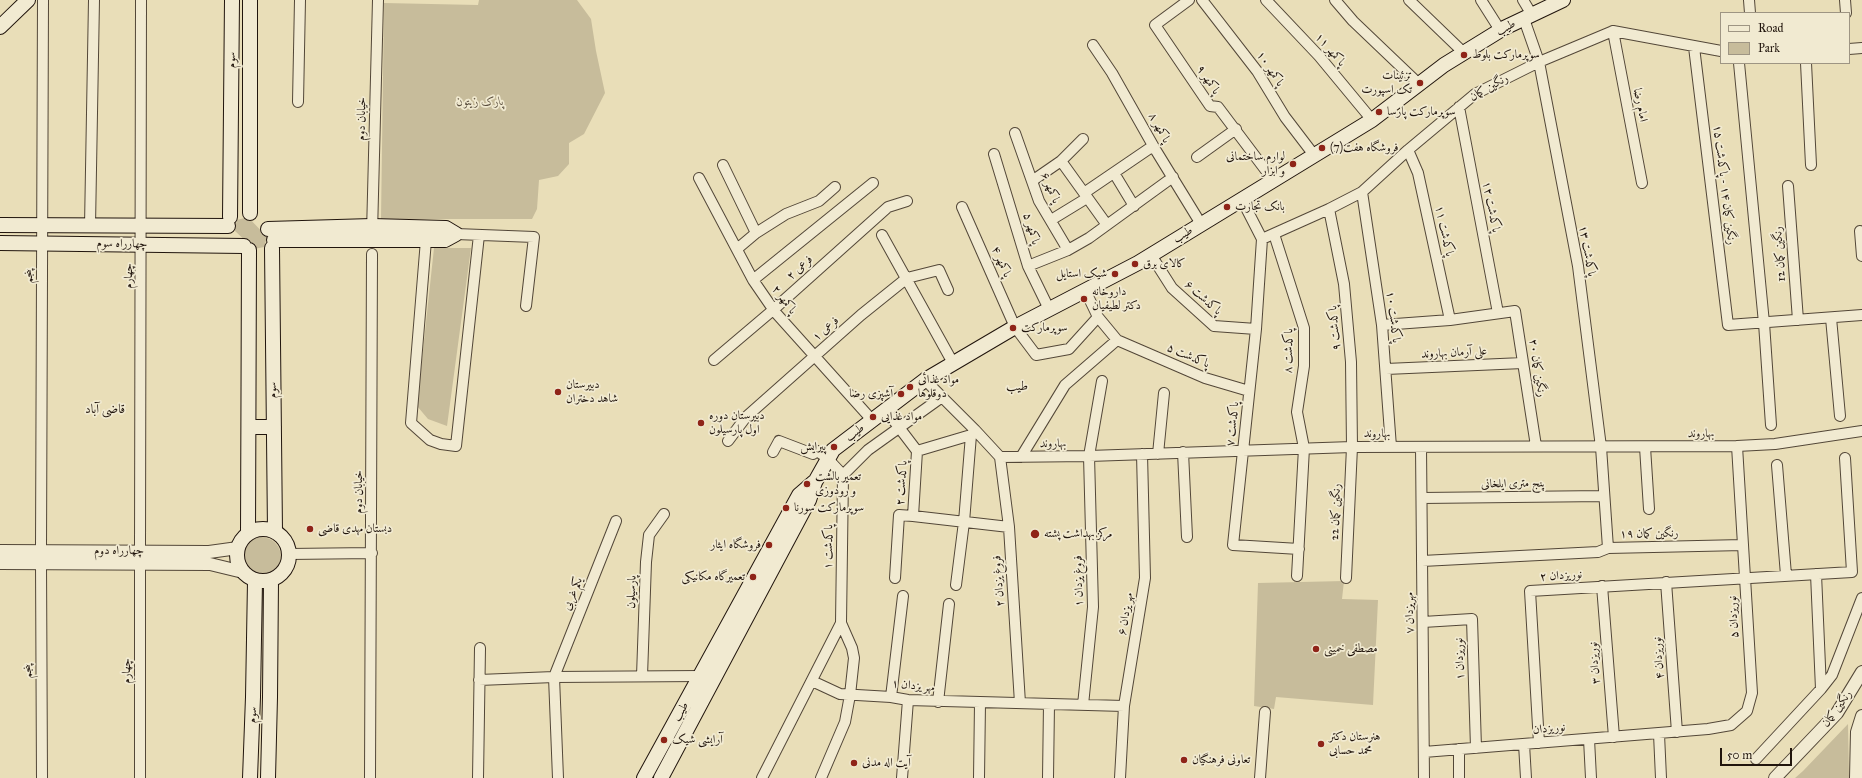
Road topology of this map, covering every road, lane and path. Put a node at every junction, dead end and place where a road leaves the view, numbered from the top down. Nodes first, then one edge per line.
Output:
1 (28, 0) edge
2 (43, 0) edge
3 (94, 0) edge
4 (141, 0) edge
5 (232, 0) edge
6 (250, 0) edge
7 (300, 0) edge
8 (378, 0) edge
9 (1189, 0) edge
10 (1202, 0) edge
11 (1266, 0) edge
12 (1335, 0) edge
13 (1409, 0) edge
14 (1481, 0) edge
15 (1523, 0) edge
16 (1563, 0) edge
17 (1749, 0) edge
18 (1844, 0) edge
19 (1549, 3) edge
20 (1750, 12) edge
21 (1846, 12) edge
22 (1528, 17) junction
23 (0, 27) edge
24 (1500, 30) junction
25 (1613, 31) junction
26 (1093, 45) dead end
27 (1694, 47) junction
28 (1862, 48) edge
29 (1850, 49) edge
30 (1720, 51) edge
31 (1464, 53) junction
32 (1539, 62) junction
33 (1740, 64) edge
34 (1806, 64) edge
35 (1419, 84) junction
36 (231, 102) junction
37 (250, 102) junction
38 (298, 102) dead end
39 (1459, 107) junction
40 (1372, 120) junction
41 (1236, 129) junction
42 (1015, 133) dead end
43 (1083, 139) dead end
44 (1153, 146) junction
45 (1408, 150) junction
46 (994, 154) dead end
47 (1314, 155) junction
48 (1197, 157) dead end
49 (1061, 161) junction
50 (723, 165) dead end
51 (1811, 165) dead end
52 (1114, 172) junction
53 (1173, 177) junction
54 (699, 178) dead end
55 (1032, 180) junction
56 (1273, 180) junction
57 (873, 183) dead end
58 (1642, 183) dead end
59 (1788, 186) dead end
60 (834, 187) dead end
61 (1362, 192) junction
62 (1086, 195) junction
63 (1242, 200) junction
64 (907, 201) dead end
65 (1134, 206) junction
66 (962, 207) dead end
67 (1329, 209) junction
68 (250, 213) junction
69 (1050, 220) junction
70 (229, 222) junction
71 (1201, 224) junction
72 (0, 225) edge
73 (42, 225) junction
74 (1107, 225) junction
75 (90, 226) junction
76 (142, 226) junction
77 (1860, 231) dead end
78 (372, 232) junction
79 (756, 233) junction
80 (456, 234) junction
81 (1274, 234) junction
82 (479, 235) junction
83 (882, 235) dead end
84 (271, 239) junction
85 (1262, 239) junction
86 (426, 240) junction
87 (0, 243) edge
88 (42, 244) junction
89 (142, 245) junction
90 (247, 248) junction
91 (737, 249) junction
92 (1068, 250) junction
93 (372, 254) dead end
94 (1151, 254) junction
95 (1862, 256) edge
96 (1028, 266) junction
97 (906, 278) junction
98 (753, 280) junction
99 (948, 290) dead end
100 (1085, 290) junction
101 (526, 306) dead end
102 (1049, 309) junction
103 (773, 310) junction
104 (1498, 313) junction
105 (1862, 315) edge
106 (1098, 316) junction
107 (1831, 318) junction
108 (1450, 320) junction
109 (1798, 320) junction
110 (1764, 323) junction
111 (1382, 325) junction
112 (1015, 326) junction
113 (1256, 329) junction
114 (273, 330) junction
115 (249, 331) junction
116 (1117, 340) junction
117 (815, 356) junction
118 (714, 360) dead end
119 (953, 363) junction
120 (1523, 363) junction
121 (1386, 369) junction
122 (925, 380) junction
123 (1102, 381) dead end
124 (1249, 391) junction
125 (1164, 393) dead end
126 (942, 397) junction
127 (885, 409) junction
128 (1840, 416) dead end
129 (872, 420) junction
130 (1771, 425) dead end
131 (249, 427) junction
132 (274, 427) junction
133 (899, 427) junction
134 (1862, 431) edge
135 (973, 432) junction
136 (728, 441) dead end
137 (1536, 446) junction
138 (1737, 446) junction
139 (1352, 447) junction
140 (1391, 447) junction
141 (1421, 447) junction
142 (1601, 447) junction
143 (1645, 447) junction
144 (1304, 448) junction
145 (1243, 450) junction
146 (917, 451) junction
147 (773, 452) dead end
148 (1183, 452) junction
149 (1142, 454) junction
150 (1158, 454) junction
151 (1089, 456) junction
152 (1021, 457) junction
153 (828, 458) junction
154 (1000, 458) junction
155 (1845, 458) dead end
156 (1777, 465) dead end
157 (843, 475) junction
158 (1604, 496) junction
159 (1422, 498) junction
160 (1649, 509) dead end
161 (664, 514) dead end
162 (912, 516) junction
163 (616, 521) dead end
164 (964, 522) junction
165 (1009, 527) junction
166 (275, 532) junction
167 (248, 533) junction
168 (1187, 537) dead end
169 (1743, 545) junction
170 (238, 548) junction
171 (1608, 548) junction
172 (1299, 549) junction
173 (0, 551) edge
174 (372, 553) junction
175 (289, 554) junction
176 (41, 557) junction
177 (140, 557) junction
178 (1422, 561) junction
179 (0, 563) edge
180 (242, 572) junction
181 (1816, 574) junction
182 (1786, 575) junction
183 (1297, 576) dead end
184 (1745, 577) junction
185 (895, 578) dead end
186 (1346, 578) dead end
187 (255, 581) junction
188 (271, 581) junction
189 (1666, 582) junction
190 (956, 585) dead end
191 (1602, 586) junction
192 (903, 596) dead end
193 (1862, 598) edge
194 (949, 604) dead end
195 (1423, 622) junction
196 (841, 623) junction
197 (480, 648) dead end
198 (1862, 672) edge
199 (642, 676) junction
200 (554, 677) junction
201 (707, 679) junction
202 (479, 680) junction
203 (812, 681) junction
204 (1821, 689) junction
205 (850, 695) junction
206 (253, 697) junction
207 (270, 697) junction
208 (891, 697) junction
209 (908, 700) junction
210 (938, 702) junction
211 (980, 703) junction
212 (1020, 703) junction
213 (1049, 704) junction
214 (1083, 705) junction
215 (1124, 706) junction
216 (1265, 712) dead end
217 (1862, 716) edge
218 (1677, 732) junction
219 (1659, 734) junction
220 (1614, 737) junction
221 (1589, 739) junction
222 (1539, 743) junction
223 (1524, 744) junction
224 (1476, 748) junction
225 (1459, 749) junction
226 (1424, 752) junction
227 (1756, 759) dead end
228 (42, 778) edge
229 (140, 778) edge
230 (250, 778) edge
231 (268, 778) edge
232 (370, 778) edge
233 (478, 778) edge
234 (558, 778) edge
235 (644, 778) edge
236 (661, 778) edge
237 (762, 778) edge
238 (821, 778) edge
239 (902, 778) edge
240 (979, 778) edge
241 (1048, 778) edge
242 (1120, 778) edge
243 (1260, 778) edge
244 (1424, 778) edge
245 (1460, 778) edge
246 (1526, 778) edge
247 (1591, 778) edge
248 (1661, 778) edge
249 (1775, 778) edge
250 (1856, 778) edge

1 - 23 main road
2 - 73 street, پنجم
3 - 75 street
4 - 76 street, چهارم
5 - 36 main road, سوم
6 - 37 main road, سوم
7 - 38 street
8 - 78 street, خیابان دوم
9 - 41 street, پاکمهر ۹
10 - 47 street, پاکمهر ۱۰
11 - 40 street, پاکمهر ۱۱
12 - 35 street
13 - 31 street
14 - 24 street
15 - 22 street, پاکدشت ۱۳
16 - 19 main road, طیب
17 - 20 street
18 - 21 street
19 - 22 main road, طیب
22 - 24 main road, طیب
22 - 32 street, پاکدشت ۱۳
24 - 31 main road, طیب
25 - 27 street
25 - 32 street, رنگین کمان
25 - 58 street, امام رضا
26 - 44 street, پاکمهر ۸
27 - 30 street
27 - 110 street, رنگین کمان ۱۴ - پاکدشت ۱۵
28 - 29 street
31 - 35 main road, طیب
32 - 39 street, رنگین کمان
32 - 142 street, پاکدشت ۱۳
33 - 110 street
34 - 51 street
35 - 40 main road, طیب
36 - 37 main road
36 - 70 main road, سوم
37 - 68 main road, سوم
39 - 45 street, رنگین کمان
39 - 104 street, پاکدشت ۱۲
40 - 47 main road, طیب
41 - 48 street
41 - 56 street, پاکمهر ۹
42 - 55 street, پاکمهر ۶
43 - 49 street
44 - 52 street
44 - 53 street, پاکمهر ۸
45 - 61 street, رنگین کمان
45 - 108 street, پاکدشت ۱۱
46 - 96 street, پاکمهر ۵
47 - 56 main road, طیب
49 - 55 street
49 - 62 street
50 - 79 street
52 - 62 street
52 - 65 street
53 - 65 street
53 - 71 street, پاکمهر ۸
54 - 91 street, پاکمهر ۲
55 - 69 street, پاکمهر ۶
56 - 63 main road, طیب
57 - 98 street
59 - 109 street, رنگین کمان 12
60 - 79 street
61 - 67 street, رنگین کمان
61 - 111 street, پاکدشت ۱۰
62 - 69 street
62 - 74 street
63 - 71 main road, طیب
63 - 85 street
64 - 103 street, فرعی ۲
65 - 74 street
66 - 112 street, پاکمهر ۴
67 - 81 street, رنگین کمان
67 - 139 street, پاکدشت ۹
68 - 70 main road, چهارراه سوم
68 - 84 main road
69 - 92 street, پاکمهر ۶
70 - 76 main road, چهارراه سوم
70 - 90 main road
71 - 94 main road, طیب
72 - 73 main road, چهارراه سوم
73 - 75 main road, چهارراه سوم
73 - 88 street, پنجم
74 - 92 street
75 - 76 main road, چهارراه سوم
76 - 89 street, چهارم
77 - 95 street
78 - 80 main road
78 - 84 main road
78 - 86 main road
79 - 91 street
80 - 82 street
80 - 86 main road
81 - 85 street, رنگین کمان
81 - 144 street, پاکدشت ۸
82 - 86 street
82 - 101 street
83 - 97 street
84 - 90 main road, چهارراه سوم
84 - 114 main road, سوم
85 - 113 street, پاکدشت ۷
87 - 88 main road, چهارراه سوم
88 - 89 main road, چهارراه سوم
88 - 176 street, پنجم
89 - 90 main road, چهارراه سوم
89 - 177 street, چهارم
90 - 115 main road, سوم
91 - 98 street, پاکمهر ۲
92 - 96 street
93 - 174 street, خیابان دوم
94 - 100 main road, طیب
94 - 113 street, پاکدشت ۶
96 - 102 street, پاکمهر ۵
97 - 99 street, فرعی ۱
97 - 117 street, فرعی ۱
97 - 119 street
98 - 103 street, پاکمهر ۲
100 - 102 main road, طیب
100 - 106 street
102 - 112 main road, طیب
103 - 117 street, پاکمهر ۲
103 - 118 street, فرعی ۲
104 - 108 street
104 - 120 street, رنگین کمان ۲۰
105 - 107 street
106 - 112 street, پاکمهر ۴
106 - 116 street
107 - 109 street
107 - 128 street
108 - 111 street
109 - 110 street
110 - 130 street
111 - 121 street, پاکدشت ۱۰
112 - 119 main road, طیب
113 - 124 street, پاکدشت ۷
114 - 115 main road
114 - 132 main road, سوم
115 - 131 main road, سوم
116 - 124 street, پاکدشت ۵
116 - 152 street
117 - 129 street, پاکمهر ۲
117 - 136 street, فرعی ۱
119 - 122 main road, طیب
120 - 121 street, علی آرمان بهاروند
120 - 137 street, رنگین کمان ۲۰
121 - 140 street, پاکدشت ۱۰
122 - 126 street
122 - 127 main road, طیب
123 - 151 street, فروغ یزدان ۱
124 - 145 street, پاکدشت ۷
125 - 150 street
126 - 133 street
126 - 135 street
127 - 129 main road, طیب
127 - 133 street, پاکدشت ۲
129 - 153 main road, طیب
131 - 132 main road
131 - 167 main road, سوم
132 - 166 main road, سوم
133 - 146 street, پاکدشت ۲
133 - 157 street
134 - 138 street, بهاروند
135 - 146 street
135 - 154 street
135 - 164 street
137 - 141 street, بهاروند
137 - 142 street, بهاروند
138 - 143 street, بهاروند
138 - 169 street, نوریزدان ۵
139 - 140 street, بهاروند
139 - 144 street, بهاروند
139 - 186 street, رنگین کمان 22
140 - 141 street, بهاروند
141 - 159 street, مهریزدان ۷
142 - 143 street, بهاروند
142 - 158 street, رنگین کمان ۱۹
143 - 160 street
144 - 145 street, بهاروند
144 - 172 street, پاکدشت ۸
145 - 148 street, بهاروند
145 - 172 street, پاکدشت ۷
146 - 162 street, پاکدشت ۲
147 - 153 street
148 - 150 street, بهاروند
148 - 168 street
149 - 150 street, بهاروند
149 - 151 street, بهاروند
149 - 215 street, مهر یزدان ۶
151 - 152 street, بهاروند
151 - 214 street, فروغ یزدان ۱
152 - 154 street, بهاروند
153 - 157 street
153 - 201 main road, طیب
154 - 165 street, فروغ یزدان ۲
155 - 181 street, نوریزدان ۲
156 - 182 street
157 - 196 street, پاکدشت ۱
158 - 159 street, پنج متری ایلخانی
158 - 171 street, رنگین کمان ۱۹
159 - 178 street, مهریزدان ۷
161 - 199 street, پارسیلون
162 - 164 street
162 - 185 street, پاکدشت ۲
163 - 200 street, یکم غربی
164 - 165 street
164 - 190 street
165 - 212 street, فروغ یزدان ۲
166 - 167 main road
166 - 175 main road
167 - 170 main road
169 - 171 street, رنگین کمان ۱۹
169 - 184 street, نوریزدان ۵
170 - 177 street, چهارراه دوم
170 - 180 main road
171 - 178 street
172 - 183 street, پاکدشت ۸
173 - 176 street
174 - 175 street
174 - 232 street, خیابان دوم
175 - 188 main road
176 - 177 street
176 - 179 street
176 - 228 street, پنجم
177 - 180 street
177 - 229 street, چهارم
178 - 195 street, مهریزدان ۷
180 - 187 main road
181 - 182 street, نوریزدان ۲
181 - 204 street
182 - 184 street, نوریزدان ۲
184 - 189 street, نوریزدان ۲
184 - 218 street, نوریزدان ۵
187 - 188 main road
187 - 206 main road, سوم
188 - 207 main road, سوم
189 - 191 street, نوریزدان ۲
189 - 218 street, نوریزدان ۴
191 - 220 street, نوریزدان ۳
191 - 222 street, نوریزدان ۲
192 - 208 street
193 - 204 street
194 - 210 street
195 - 224 street, نوریزدان ۱
195 - 226 street, مهریزدان ۷
196 - 203 street
196 - 205 street, پاکدشت ۱
197 - 202 street
198 - 249 street, رنگین کمان
199 - 200 street
199 - 201 street
200 - 202 street
200 - 234 street
201 - 235 main road, طیب
201 - 236 main road, طیب
202 - 233 street
203 - 205 street, مهر یزدان ۱
203 - 237 street
204 - 227 street
205 - 208 street, مهر یزدان ۱
205 - 238 street, پاکدشت ۱
206 - 207 main road
206 - 230 main road, سوم
207 - 231 main road, سوم
208 - 209 street, مهر یزدان ۱
209 - 210 street, مهر یزدان ۱
209 - 239 street
210 - 211 street, مهر یزدان ۱
211 - 212 street, مهر یزدان ۱
211 - 240 street
212 - 213 street, مهر یزدان ۱
213 - 214 street, مهر یزدان ۱
213 - 241 street
214 - 215 street, مهر یزدان ۱
215 - 242 street, مهر یزدان ۶
216 - 243 street
217 - 250 street, رنگین کمان
218 - 219 street, نوریزدان
219 - 220 street, نوریزدان
219 - 248 street
220 - 221 street, نوریزدان
221 - 222 street, نوریزدان
221 - 247 street
222 - 223 street, نوریزدان
223 - 224 street, نوریزدان
223 - 246 street
224 - 225 street, نوریزدان
225 - 226 street, نوریزدان
225 - 245 street
226 - 244 street, مهریزدان ۷

